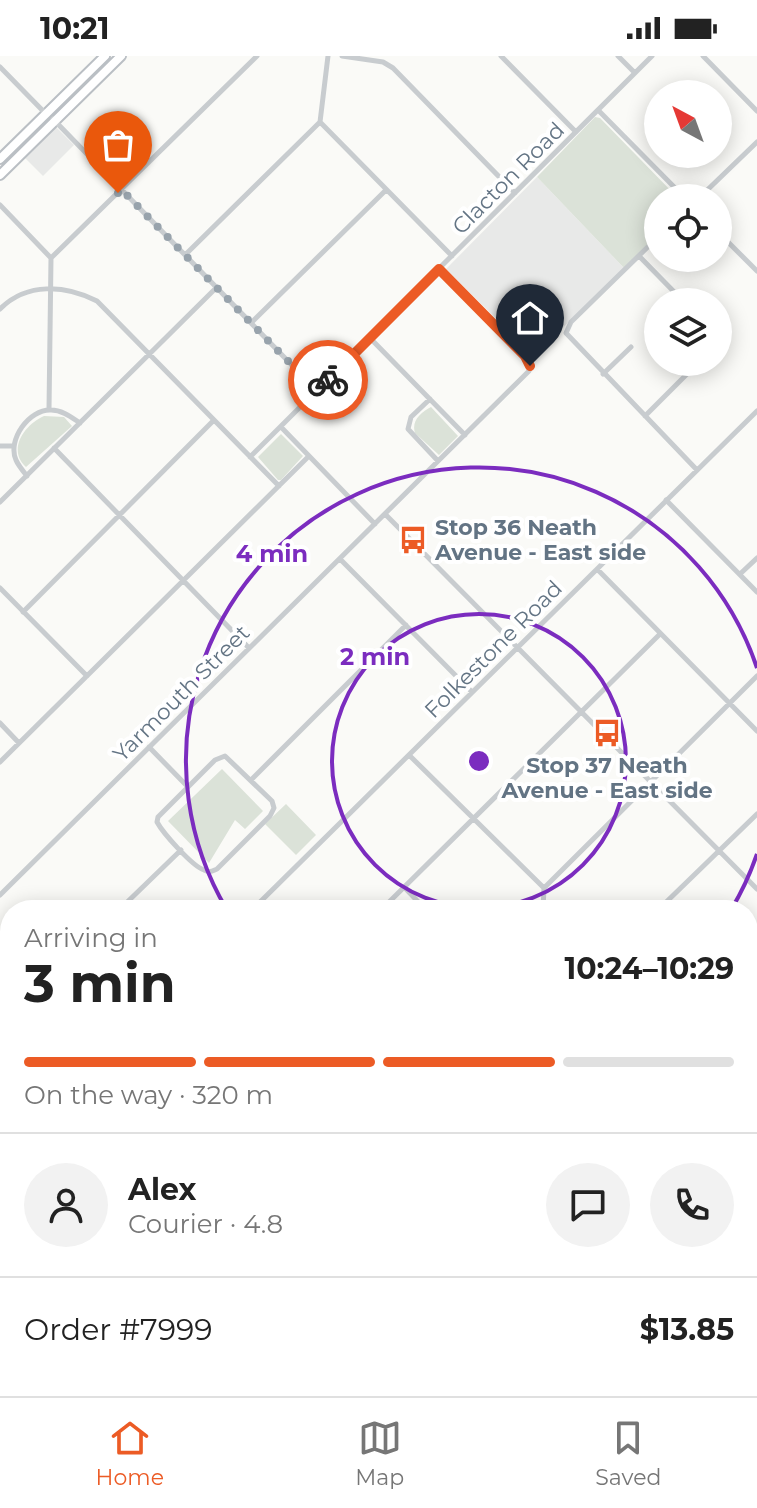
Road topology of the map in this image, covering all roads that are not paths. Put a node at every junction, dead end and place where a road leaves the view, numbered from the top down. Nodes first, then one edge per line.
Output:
1 (105, 56) edge
2 (119, 56) edge
3 (257, 56) edge
4 (328, 56) edge
5 (342, 56) edge
6 (390, 56) edge
7 (501, 56) edge
8 (618, 56) edge
9 (652, 56) edge
10 (703, 56) edge
11 (383, 62) junction
12 (0, 67) edge
13 (635, 73) junction
14 (598, 110) junction
15 (757, 111) edge
16 (46, 113) junction
17 (54, 122) junction
18 (320, 122) junction
19 (576, 132) junction
20 (757, 142) edge
21 (0, 159) edge
22 (0, 175) edge
23 (671, 184) edge
24 (714, 184) edge
25 (121, 189) junction
26 (386, 190) junction
27 (515, 193) junction
28 (0, 205) edge
29 (732, 246) edge
30 (644, 251) edge
31 (185, 255) junction
32 (452, 256) junction
33 (639, 256) junction
34 (51, 258) junction
35 (439, 269) junction
36 (757, 271) edge
37 (217, 287) junction
38 (51, 288) junction
39 (670, 288) edge
40 (0, 309) edge
41 (251, 323) junction
42 (370, 338) junction
43 (631, 347) dead end
44 (149, 355) junction
45 (603, 374) junction
46 (685, 376) edge
47 (317, 391) junction
48 (430, 399) junction
49 (49, 409) junction
50 (757, 411) edge
51 (645, 416) junction
52 (214, 420) junction
53 (80, 423) junction
54 (281, 427) junction
55 (465, 435) junction
56 (0, 446) edge
57 (14, 446) junction
58 (54, 448) junction
59 (309, 456) junction
60 (250, 457) junction
61 (438, 461) junction
62 (697, 470) junction
63 (27, 476) junction
64 (279, 486) junction
65 (666, 500) junction
66 (0, 502) edge
67 (385, 514) junction
68 (119, 515) junction
69 (375, 524) junction
70 (757, 558) edge
71 (340, 559) junction
72 (597, 569) junction
73 (740, 574) junction
74 (183, 581) junction
75 (0, 588) edge
76 (757, 592) edge
77 (23, 612) junction
78 (406, 625) junction
79 (660, 634) junction
80 (517, 647) junction
81 (249, 648) junction
82 (87, 676) junction
83 (757, 676) edge
84 (472, 692) junction
85 (729, 703) junction
86 (582, 712) junction
87 (0, 723) edge
88 (757, 731) edge
89 (19, 743) junction
90 (149, 747) junction
91 (409, 755) junction
92 (0, 762) edge
93 (251, 780) junction
94 (651, 782) junction
95 (188, 787) junction
96 (757, 814) edge
97 (473, 819) junction
98 (181, 850) junction
99 (719, 851) junction
100 (404, 887) junction
101 (544, 888) junction
102 (757, 889) edge
103 (0, 895) edge
104 (129, 900) edge
105 (262, 900) edge
106 (391, 900) edge
107 (416, 900) edge
108 (543, 900) edge
109 (668, 900) edge

1 - 16 main road
2 - 17 main road
3 - 25 street
4 - 18 street
5 - 11 street
6 - 11 street
7 - 19 street
8 - 13 street
9 - 13 street, Clacton Road
10 - 15 street
11 - 27 street
12 - 16 street
13 - 14 street, Clacton Road
14 - 19 street, Clacton Road
14 - 23 street
16 - 17 street
16 - 21 main road
17 - 22 main road
17 - 25 street
18 - 26 street
18 - 31 street
19 - 27 street, Clacton Road
20 - 24 street
25 - 31 street
25 - 34 street
26 - 32 street
26 - 41 street
27 - 32 street, Clacton Road
28 - 34 street
29 - 36 street
30 - 33 street
31 - 37 street
32 - 35 street, Clacton Road
33 - 39 street
33 - 45 street
34 - 38 street
35 - 42 street, Clacton Road
35 - 55 street, Yarmouth Street
37 - 41 street
37 - 44 street
38 - 40 street
38 - 44 street
38 - 49 street
41 - 47 street
42 - 47 street, Clacton Road
42 - 48 street
43 - 45 street
44 - 52 street
44 - 53 street
45 - 51 street
46 - 51 street
47 - 54 street, Clacton Road
48 - 55 street
48 - 61 street
49 - 53 street
49 - 57 street
50 - 62 street, Folkestone Road
51 - 62 street
52 - 60 street
52 - 68 street
53 - 58 street
54 - 59 street
54 - 60 street, Clacton Road
55 - 61 street, Yarmouth Street
56 - 57 street
57 - 63 street
58 - 63 street
58 - 68 street
59 - 64 street
59 - 69 street
60 - 64 street
61 - 67 street, Yarmouth Street
62 - 65 street, Folkestone Road
63 - 66 street
64 - 74 street
65 - 72 street, Folkestone Road
65 - 73 street
67 - 69 street, Yarmouth Street
67 - 80 street
68 - 74 street
68 - 77 street
69 - 71 street, Yarmouth Street
70 - 73 street
71 - 78 street
71 - 81 street, Yarmouth Street
72 - 79 street
72 - 80 street, Folkestone Road
73 - 76 street
74 - 81 street
74 - 82 street
75 - 77 street
77 - 82 street
78 - 84 street
78 - 93 street
79 - 85 street
79 - 86 street
80 - 84 street, Folkestone Road
80 - 86 street
81 - 90 street, Yarmouth Street
82 - 89 street
83 - 85 street
84 - 91 street, Folkestone Road
85 - 88 street
85 - 94 street
86 - 94 street
86 - 97 street
87 - 89 street
89 - 92 street
90 - 95 street
90 - 103 street, Yarmouth Street
91 - 97 street
91 - 105 street, Folkestone Road
93 - 95 street
93 - 98 street
94 - 99 street
94 - 101 street
95 - 98 street
96 - 99 street
97 - 100 street
97 - 101 street
98 - 104 street
99 - 102 street
99 - 109 street
100 - 106 street
100 - 107 street
101 - 108 street

